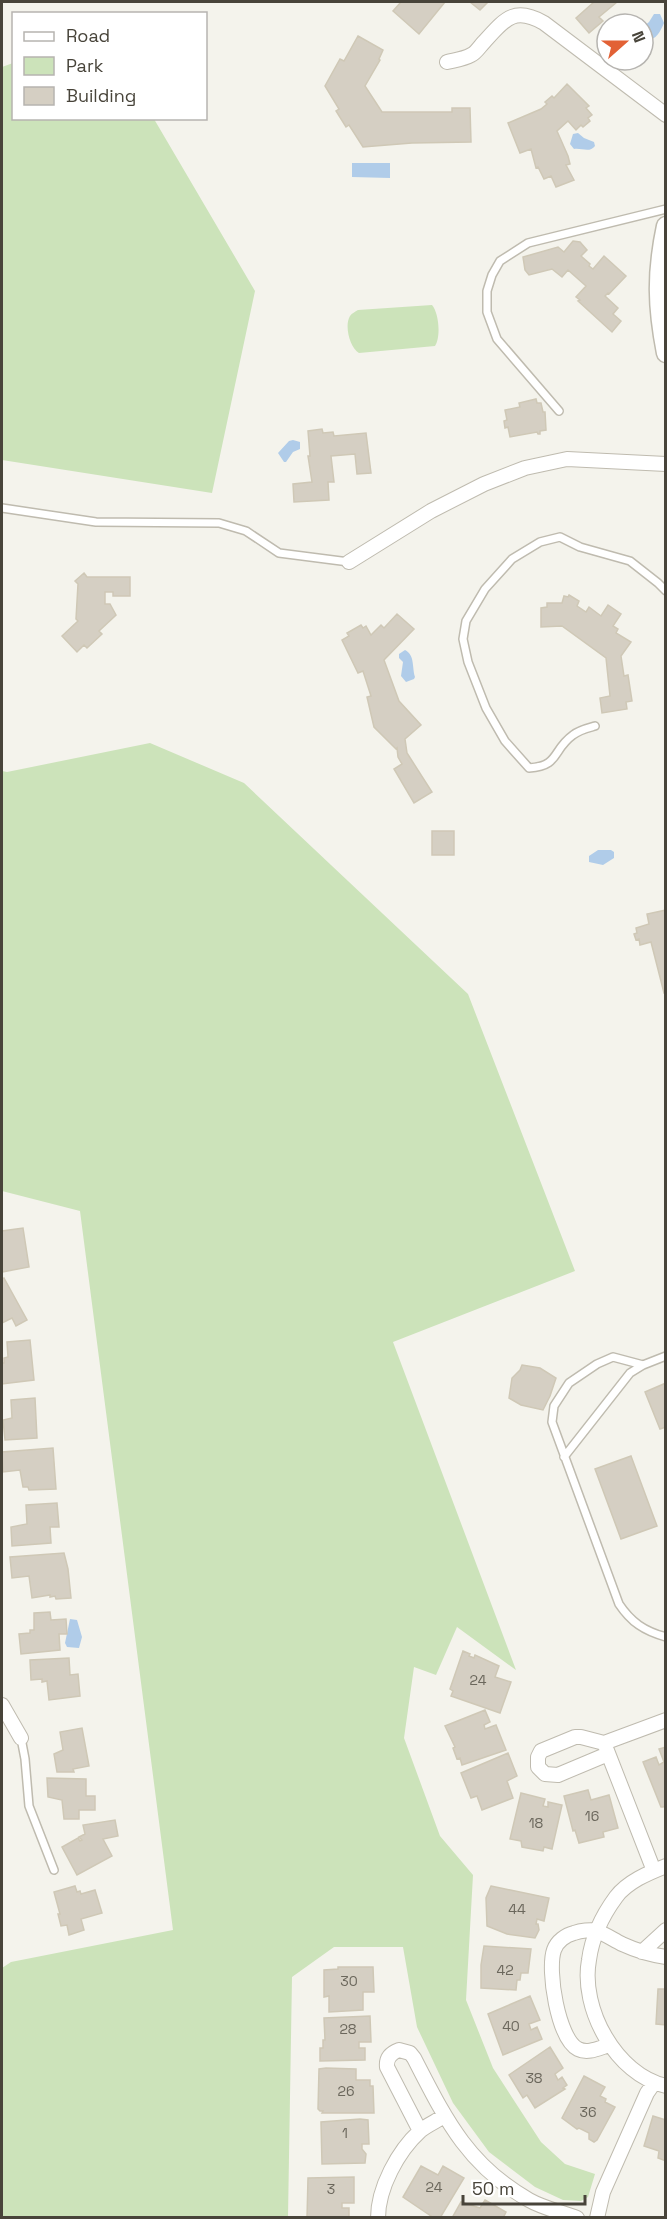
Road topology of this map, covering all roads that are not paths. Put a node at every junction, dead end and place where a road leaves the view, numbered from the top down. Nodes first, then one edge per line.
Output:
1 (447, 62) dead end
2 (666, 115) edge
3 (666, 209) edge
4 (666, 226) edge
5 (666, 353) edge
6 (559, 411) dead end
7 (666, 464) edge
8 (2, 508) edge
9 (349, 562) joint
10 (666, 591) edge
11 (595, 726) dead end
12 (666, 1356) edge
13 (643, 1365) junction
14 (564, 1457) junction
15 (666, 1637) edge
16 (2, 1705) edge
17 (666, 1720) edge
18 (21, 1738) joint
19 (660, 1869) edge
20 (54, 1870) dead end
21 (596, 1930) junction
22 (666, 1930) edge
23 (642, 1952) junction
24 (666, 1957) edge
25 (609, 2045) junction
26 (660, 2085) edge
27 (444, 2116) junction
28 (420, 2131) junction
29 (378, 2217) edge
30 (577, 2217) edge
31 (597, 2217) edge

1 - 2 street
3 - 6 lane
4 - 5 street
7 - 9 street
8 - 9 lane
10 - 11 lane
12 - 13 lane
13 - 14 lane
13 - 14 lane
14 - 15 lane
16 - 18 street
17 - 19 street
18 - 20 lane
19 - 21 street
21 - 23 street
21 - 25 street
21 - 25 street
22 - 23 street
23 - 24 street
25 - 26 street
26 - 31 street
27 - 28 street
27 - 28 street
27 - 30 street
28 - 29 street

